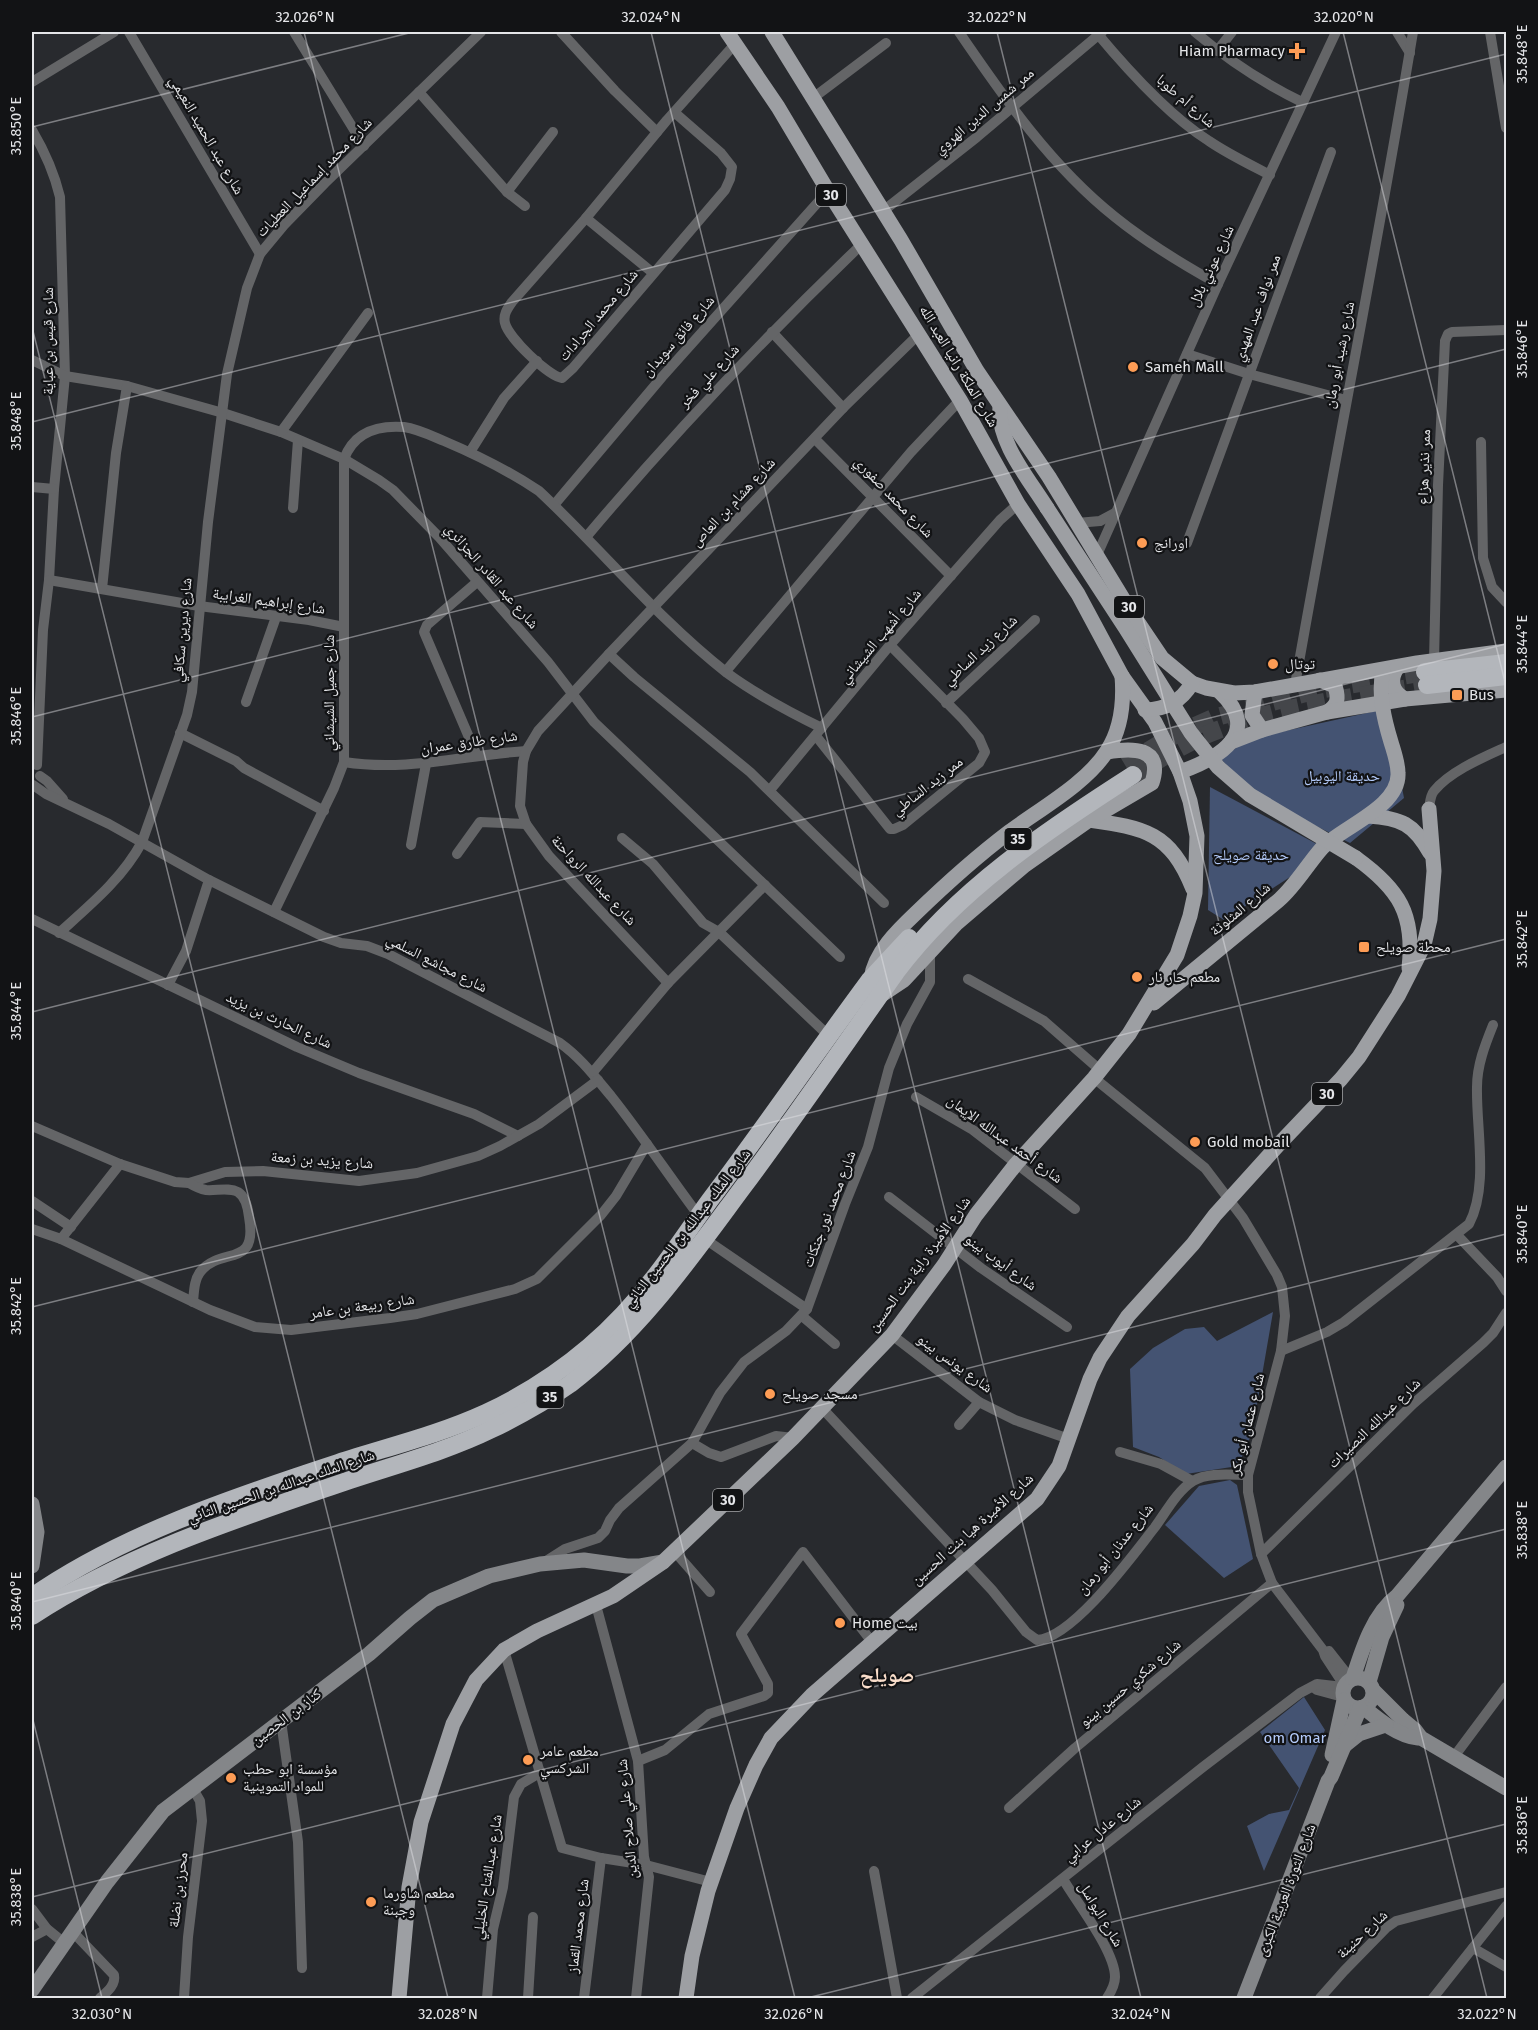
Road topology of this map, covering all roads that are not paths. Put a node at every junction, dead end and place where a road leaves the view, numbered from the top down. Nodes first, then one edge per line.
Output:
1 (114, 32) edge
2 (129, 32) edge
3 (294, 32) edge
4 (481, 32) edge
5 (561, 32) edge
6 (772, 32) edge
7 (959, 32) edge
8 (1099, 32) edge
9 (1195, 32) edge
10 (1232, 32) edge
11 (1336, 32) edge
12 (1397, 32) edge
13 (1413, 32) edge
14 (1490, 32) edge
15 (731, 38) edge
16 (886, 43) dead end
17 (1217, 51) junction
18 (1410, 53) junction
19 (32, 82) edge
20 (419, 92) junction
21 (813, 98) junction
22 (1302, 102) junction
23 (1012, 108) junction
24 (674, 112) junction
25 (1506, 124) edge
26 (32, 130) edge
27 (553, 132) dead end
28 (657, 132) junction
29 (364, 146) junction
30 (1331, 152) dead end
31 (1270, 175) junction
32 (828, 191) junction
33 (507, 192) junction
34 (525, 206) dead end
35 (884, 211) junction
36 (586, 218) junction
37 (862, 244) junction
38 (260, 254) junction
39 (653, 273) junction
40 (1218, 284) junction
41 (368, 313) dead end
42 (1506, 330) edge
43 (772, 332) junction
44 (919, 334) junction
45 (1187, 354) junction
46 (32, 360) edge
47 (537, 362) junction
48 (1249, 374) junction
49 (65, 376) junction
50 (127, 386) junction
51 (960, 400) junction
52 (1346, 400) junction
53 (1000, 406) junction
54 (843, 408) junction
55 (224, 413) junction
56 (281, 432) junction
57 (815, 439) junction
58 (298, 440) junction
59 (1481, 442) dead end
60 (470, 452) junction
61 (344, 459) junction
62 (32, 487) edge
63 (54, 489) junction
64 (873, 498) junction
65 (1018, 504) junction
66 (554, 505) junction
67 (293, 508) dead end
68 (1115, 513) junction
69 (1077, 523) junction
70 (586, 536) junction
71 (1187, 543) dead end
72 (1097, 555) junction
73 (951, 576) junction
74 (49, 579) junction
75 (477, 582) junction
76 (102, 589) junction
77 (1506, 602) edge
78 (199, 606) junction
79 (656, 607) junction
80 (276, 617) junction
81 (1035, 620) dead end
82 (32, 624) edge
83 (344, 627) junction
84 (43, 630) junction
85 (890, 645) junction
86 (1506, 651) edge
87 (609, 654) junction
88 (1506, 663) edge
89 (1390, 669) junction
90 (726, 671) junction
91 (1429, 673) junction
92 (1122, 676) junction
93 (1506, 676) edge
94 (1320, 680) junction
95 (1192, 683) junction
96 (1295, 685) junction
97 (1506, 690) edge
98 (1220, 692) junction
99 (1255, 692) junction
100 (572, 695) junction
101 (1405, 699) junction
102 (246, 702) dead end
103 (946, 703) junction
104 (1382, 703) junction
105 (1327, 712) junction
106 (1150, 716) junction
107 (1262, 730) junction
108 (819, 732) junction
109 (180, 733) junction
110 (39, 737) junction
111 (1231, 742) junction
112 (1506, 747) edge
113 (32, 750) edge
114 (526, 751) junction
115 (1107, 752) junction
116 (477, 756) junction
117 (344, 762) junction
118 (426, 764) junction
119 (1180, 772) junction
120 (35, 775) edge
121 (770, 790) junction
122 (1430, 808) joint
123 (324, 811) junction
124 (1368, 816) junction
125 (1089, 820) junction
126 (526, 824) junction
127 (622, 838) dead end
128 (142, 842) junction
129 (411, 845) dead end
130 (458, 854) dead end
131 (1433, 857) junction
132 (209, 880) junction
133 (765, 885) junction
134 (1195, 893) junction
135 (885, 903) dead end
136 (273, 912) junction
137 (32, 919) edge
138 (718, 932) junction
139 (58, 933) junction
140 (930, 952) junction
141 (840, 957) dead end
142 (1408, 977) junction
143 (871, 979) junction
144 (968, 979) dead end
145 (668, 983) junction
146 (168, 985) junction
147 (878, 997) junction
148 (1145, 1011) junction
149 (1494, 1025) dead end
150 (829, 1036) junction
151 (1097, 1074) junction
152 (595, 1076) junction
153 (916, 1096) dead end
154 (32, 1126) edge
155 (518, 1136) junction
156 (647, 1144) junction
157 (120, 1164) junction
158 (1016, 1164) junction
159 (189, 1183) junction
160 (889, 1197) dead end
161 (1230, 1199) junction
162 (32, 1201) edge
163 (1075, 1209) dead end
164 (699, 1216) junction
165 (71, 1227) junction
166 (32, 1228) edge
167 (1457, 1235) junction
168 (61, 1239) junction
169 (705, 1239) junction
170 (955, 1247) junction
171 (1506, 1290) edge
172 (193, 1302) junction
173 (804, 1312) junction
174 (1506, 1313) edge
175 (1067, 1327) dead end
176 (892, 1335) junction
177 (835, 1344) dead end
178 (1281, 1351) junction
179 (978, 1402) junction
180 (821, 1407) junction
181 (959, 1425) dead end
182 (793, 1438) junction
183 (1069, 1439) junction
184 (692, 1443) junction
185 (1120, 1452) dead end
186 (1506, 1467) edge
187 (1248, 1475) junction
188 (1192, 1481) junction
189 (32, 1504) edge
190 (1261, 1554) junction
191 (669, 1557) junction
192 (965, 1563) junction
193 (540, 1564) junction
194 (615, 1564) junction
195 (32, 1566) edge
196 (1272, 1583) junction
197 (629, 1586) junction
198 (710, 1592) dead end
199 (1397, 1596) junction
200 (32, 1597) edge
201 (596, 1605) junction
202 (32, 1616) edge
203 (873, 1642) junction
204 (504, 1650) junction
205 (1371, 1686) junction
206 (1506, 1687) edge
207 (1346, 1688) junction
208 (1502, 1701) edge
209 (1361, 1708) junction
210 (281, 1721) junction
211 (1386, 1725) junction
212 (1421, 1738) junction
213 (1342, 1748) junction
214 (1453, 1758) junction
215 (638, 1761) junction
216 (541, 1772) junction
217 (1328, 1780) junction
218 (192, 1787) junction
219 (1506, 1788) edge
220 (1010, 1808) dead end
221 (601, 1858) junction
222 (646, 1865) junction
223 (874, 1871) dead end
224 (1063, 1880) junction
225 (711, 1882) junction
226 (1506, 1892) edge
227 (1506, 1906) edge
228 (32, 1909) edge
229 (533, 1917) dead end
230 (47, 1929) junction
231 (68, 1936) junction
232 (32, 1937) edge
233 (1473, 1948) junction
234 (1506, 1967) edge
235 (302, 1968) dead end
236 (32, 1990) edge
237 (100, 1998) edge
238 (184, 1998) edge
239 (399, 1998) edge
240 (487, 1998) edge
241 (528, 1998) edge
242 (587, 1998) edge
243 (636, 1998) edge
244 (686, 1998) edge
245 (897, 1998) edge
246 (912, 1998) edge
247 (1107, 1998) edge
248 (1244, 1998) edge
249 (1320, 1998) edge
250 (1433, 1998) edge

1 - 19 street
2 - 38 street, شارع عبد الحميد النعيمي
3 - 29 street
4 - 20 street, شارع محمد إسماعيل العطيات
5 - 28 street
6 - 21 main road, شارع الملكة رانيا العبد الله / 30
7 - 23 street
8 - 23 street, ممر شمس الدين الهروي
8 - 31 street, شارع أم طوبا
9 - 17 street
10 - 17 street
11 - 22 street, شارع عوني بلال
12 - 18 street
13 - 18 street, شارع رشيد أبو رمان
14 - 25 street
15 - 24 street, شارع محمد الجرادات
15 - 32 main road, شارع الملكة رانيا العبد الله / 30
16 - 21 street
17 - 22 street
18 - 52 street, شارع رشيد أبو رمان
20 - 29 street, شارع محمد إسماعيل العطيات
20 - 33 street
21 - 35 main road, شارع الملكة رانيا العبد الله / 30
22 - 31 street, شارع عوني بلال
23 - 35 street, ممر شمس الدين الهروي
23 - 40 street
24 - 28 street, شارع محمد الجرادات
24 - 39 street, شارع محمد الجرادات
26 - 49 street, شارع قيس بن عباية
27 - 33 street
28 - 36 street, شارع محمد الجرادات
29 - 38 street, شارع محمد إسماعيل العطيات
30 - 48 street, ممر نواف عبد المهدي
31 - 40 street, شارع عوني بلال
32 - 37 main road, شارع الملكة رانيا العبد الله / 30
32 - 66 street, شارع فائق سويدان
33 - 34 street
35 - 53 main road, شارع الملكة رانيا العبد الله / 30
36 - 39 street
36 - 47 street, شارع محمد الجرادات
37 - 43 street, شارع علي فخر
37 - 44 main road, شارع الملكة رانيا العبد الله / 30
38 - 55 street, شارع محمد إسماعيل العطيات
39 - 47 street, شارع محمد الجرادات
40 - 45 street, شارع عوني بلال
41 - 56 street
42 - 91 street, ممر نذير هزاع
43 - 54 street
43 - 70 street, شارع علي فخر
44 - 51 main road, شارع الملكة رانيا العبد الله / 30
44 - 54 street, شارع هشام بن العاص
45 - 48 street
45 - 68 street, شارع عوني بلال
46 - 49 street, شارع عبد القادر الجزائري
47 - 60 street
48 - 52 street
48 - 71 street, ممر نواف عبد المهدي
49 - 50 street, شارع عبد القادر الجزائري
49 - 63 street, شارع قيس بن عباية
50 - 55 street, شارع عبد القادر الجزائري
50 - 76 street
51 - 64 street
51 - 65 main road, شارع الملكة رانيا العبد الله / 30
52 - 96 street, شارع رشيد أبو رمان
53 - 69 main road, شارع الملكة رانيا العبد الله / 30
53 - 142 main road, bridge
54 - 57 street, شارع هشام بن العاص
55 - 56 street, شارع عبد القادر الجزائري
55 - 78 street, شارع ديرين سكافي
56 - 58 street, شارع عبد القادر الجزائري
57 - 64 street, شارع محمد صفوري
57 - 79 street, شارع هشام بن العاص
58 - 61 street, شارع عبد القادر الجزائري
58 - 67 street
59 - 77 street
60 - 61 street
60 - 66 street
61 - 75 street, شارع عبد القادر الجزائري
61 - 83 street, شارع جميل الشيشاني
62 - 63 street
63 - 74 street, شارع قيس بن عباية
64 - 73 street, شارع محمد صفوري
64 - 90 street
65 - 73 street, شارع أشهب الشيشاني
65 - 92 main road, شارع الملكة رانيا العبد الله / 30
66 - 70 street
68 - 69 street
68 - 72 street, شارع عوني بلال
69 - 72 main road, شارع الملكة رانيا العبد الله / 30
70 - 79 street
72 - 95 main road, شارع الملكة رانيا العبد الله / 30
73 - 85 street, شارع أشهب الشيشاني
74 - 76 street, شارع إبراهيم الغرايبة
74 - 84 street, شارع قيس بن عباية
75 - 100 street, شارع عبد القادر الجزائري
75 - 116 street
76 - 78 street, شارع إبراهيم الغرايبة
78 - 80 street, شارع إبراهيم الغرايبة
78 - 109 street, شارع ديرين سكافي
79 - 87 street, شارع هشام بن العاص
79 - 90 street
80 - 83 street, شارع إبراهيم الغرايبة
80 - 102 street
81 - 103 street, شارع زيد الساطي
82 - 84 street
83 - 117 street, شارع جميل الشيشاني
84 - 110 street, شارع قيس بن عباية
85 - 103 street, ممر زيد الساطي
85 - 108 street, شارع أشهب الشيشاني
86 - 91 main road
87 - 100 street, شارع هشام بن العاص
87 - 121 street
88 - 91 highway
89 - 91 main road
89 - 94 main road
89 - 101 main road
89 - 104 main road, شارع المثلوثة
90 - 108 street
91 - 93 highway
92 - 106 main road, شارع الملكة رانيا العبد الله / 30
92 - 115 main road
94 - 96 main road
94 - 105 main road
95 - 98 main road
95 - 106 main road
96 - 99 main road
97 - 101 main road
98 - 99 main road
98 - 111 main road
99 - 107 main road
100 - 114 street, شارع طارق عمران
100 - 133 street, شارع عبد القادر الجزائري
101 - 104 main road
103 - 108 street, ممر زيد الساطي
104 - 105 main road
104 - 124 main road, شارع المثلوثة
105 - 107 main road
106 - 119 main road, 30
107 - 111 main road
108 - 121 street, شارع أشهب الشيشاني
109 - 123 street
109 - 128 street, شارع ديرين سكافي
110 - 113 street, شارع قيس بن عباية
110 - 120 street, شارع قيس بن عباية
111 - 119 main road
112 - 122 street
114 - 116 street, شارع طارق عمران
114 - 126 street, شارع عبدالله الرواحنة
115 - 125 main road
115 - 143 main road
116 - 118 street, شارع طارق عمران
117 - 118 street, شارع طارق عمران
117 - 123 street, شارع جميل الشيشاني
118 - 129 street
119 - 134 main road, شارع الأميرة راية بنت الحسين / 30
120 - 128 street, شارع مجاشع السلمي
121 - 135 street
122 - 131 main road, شارع الأميرة هيا بنت الحسين / 30
123 - 136 street, شارع جميل الشيشاني
124 - 131 main road
124 - 148 main road, شارع المثلوثة
125 - 134 main road
125 - 140 main road
126 - 130 street
126 - 145 street, شارع عبدالله الرواحنة
127 - 138 street
128 - 132 street, شارع مجاشع السلمي
128 - 139 street, شارع ديرين سكافي
131 - 142 main road, شارع الأميرة هيا بنت الحسين / 30
132 - 136 street, شارع مجاشع السلمي
132 - 146 street
133 - 138 street, شارع يزيد بن زمعة
133 - 141 street, شارع عبد القادر الجزائري
134 - 148 main road, شارع الأميرة راية بنت الحسين / 30
136 - 152 street, شارع مجاشع السلمي
137 - 139 street, شارع الحارث بن يزيد
138 - 145 street, شارع يزيد بن زمعة
138 - 150 street
139 - 146 street, شارع الحارث بن يزيد
140 - 147 main road
140 - 173 street, شارع محمد نور جنكات
142 - 161 main road, شارع الأميرة هيا بنت الحسين / 30
143 - 147 highway, شارع الملك عبدالله بن الحسين الثاني / 35
143 - 150 highway, شارع الملك عبدالله بن الحسين الثاني / 35
144 - 151 street, شارع عثمان أبو بكر
145 - 152 street, شارع يزيد بن زمعة
146 - 155 street, شارع الحارث بن يزيد
147 - 169 highway, شارع الملك عبدالله بن الحسين الثاني / 35
148 - 151 main road, شارع الأميرة راية بنت الحسين / 30
149 - 167 street
150 - 164 highway, شارع الملك عبدالله بن الحسين الثاني / 35
151 - 158 main road, شارع الأميرة راية بنت الحسين / 30
151 - 161 street, شارع عثمان أبو بكر
152 - 155 street, شارع يزيد بن زمعة
152 - 156 street, شارع مجاشع السلمي
153 - 158 street, شارع أحمد عبدالله الإيمان
154 - 157 street, شارع يزيد بن زمعة
155 - 159 street, شارع يزيد بن زمعة
156 - 164 street, شارع مجاشع السلمي
156 - 172 street, شارع ربيعة بن عامر
157 - 159 street, شارع يزيد بن زمعة
157 - 165 street
158 - 163 street, شارع أحمد عبدالله الإيمان
158 - 170 main road, شارع الأميرة راية بنت الحسين / 30
159 - 172 street
160 - 170 street, شارع أيوب بينو
161 - 178 street, شارع عثمان أبو بكر
161 - 183 main road, شارع الأميرة هيا بنت الحسين / 30
162 - 165 street
164 - 200 highway, شارع الملك عبدالله بن الحسين الثاني / 35
165 - 168 street
166 - 168 street, شارع ربيعة بن عامر
167 - 171 street
167 - 178 street
168 - 172 street, شارع ربيعة بن عامر
169 - 173 street
169 - 202 highway, شارع الملك عبدالله بن الحسين الثاني / 35
170 - 175 street, شارع أيوب بينو
170 - 176 main road, شارع الأميرة راية بنت الحسين / 30
173 - 177 street
173 - 184 street, شارع محمد نور جنكات
174 - 190 street, شارع عبدالله النصيرات
176 - 179 street, شارع يونس بينو
176 - 180 main road, شارع الأميرة راية بنت الحسين / 30
178 - 187 street, شارع عثمان أبو بكر
179 - 181 street
179 - 183 street, شارع يونس بينو
180 - 182 main road, شارع الأميرة راية بنت الحسين / 30
180 - 192 street
182 - 184 street
182 - 191 main road, شارع الأميرة راية بنت الحسين / 30
183 - 192 main road, شارع الأميرة هيا بنت الحسين / 30
184 - 193 street, شارع محمد نور جنكات
185 - 188 street
186 - 199 street, شارع الثورة العربية الكبرى
187 - 188 street
187 - 190 street, شارع عثمان أبو بكر
188 - 192 street, شارع عدنان أبو رمان
189 - 195 street
190 - 196 street, شارع عثمان أبو بكر
191 - 194 street, كناز بن الحصين
191 - 197 main road, شارع الأميرة راية بنت الحسين / 30
191 - 198 street
192 - 203 main road, شارع الأميرة هيا بنت الحسين / 30
193 - 194 street, كناز بن الحصين
193 - 210 street, كناز بن الحصين
194 - 197 street
196 - 207 street, شارع عثمان أبو بكر
196 - 220 street, شارع شكري حسين بينو
197 - 201 main road, شارع الأميرة راية بنت الحسين / 30
199 - 205 street, شارع الثورة العربية الكبرى
199 - 207 street, شارع الثورة العربية الكبرى
201 - 204 main road, شارع الأميرة راية بنت الحسين / 30
201 - 215 street, شارع علي صلاح الدين
203 - 215 street
203 - 225 main road, شارع الأميرة هيا بنت الحسين / 30
204 - 216 street
204 - 239 main road, شارع الأميرة راية بنت الحسين / 30
205 - 207 street
205 - 209 street
205 - 212 street
206 - 208 street
207 - 209 street
207 - 217 street, شارع الثورة العربية الكبرى
207 - 224 street, شارع عادل عرابي
208 - 214 street
209 - 211 street
209 - 213 street, شارع الثورة العربية الكبرى
210 - 218 street, كناز بن الحصين
210 - 235 street
211 - 212 street
211 - 213 street
212 - 214 street
213 - 217 street, شارع الثورة العربية الكبرى
214 - 219 street
215 - 222 street, شارع علي صلاح الدين
216 - 221 street
216 - 240 street, شارع عبدالفتاح الخليلي
217 - 248 street, شارع الثورة العربية الكبرى
218 - 231 street, كناز بن الحصين
218 - 238 street, محرز بن نضلة
221 - 222 street
221 - 242 street, شارع محمد القماز
222 - 225 street
222 - 243 street, شارع علي صلاح الدين
223 - 245 street
224 - 246 street, شارع عادل عرابي
224 - 247 street, شارع البواسل
225 - 244 main road, شارع الأميرة هيا بنت الحسين / 30
226 - 249 street, شارع حنينة
227 - 233 street
228 - 230 street
229 - 241 street
230 - 231 street
230 - 232 street
231 - 236 street, كناز بن الحصين
231 - 237 street
233 - 234 street
233 - 250 street

